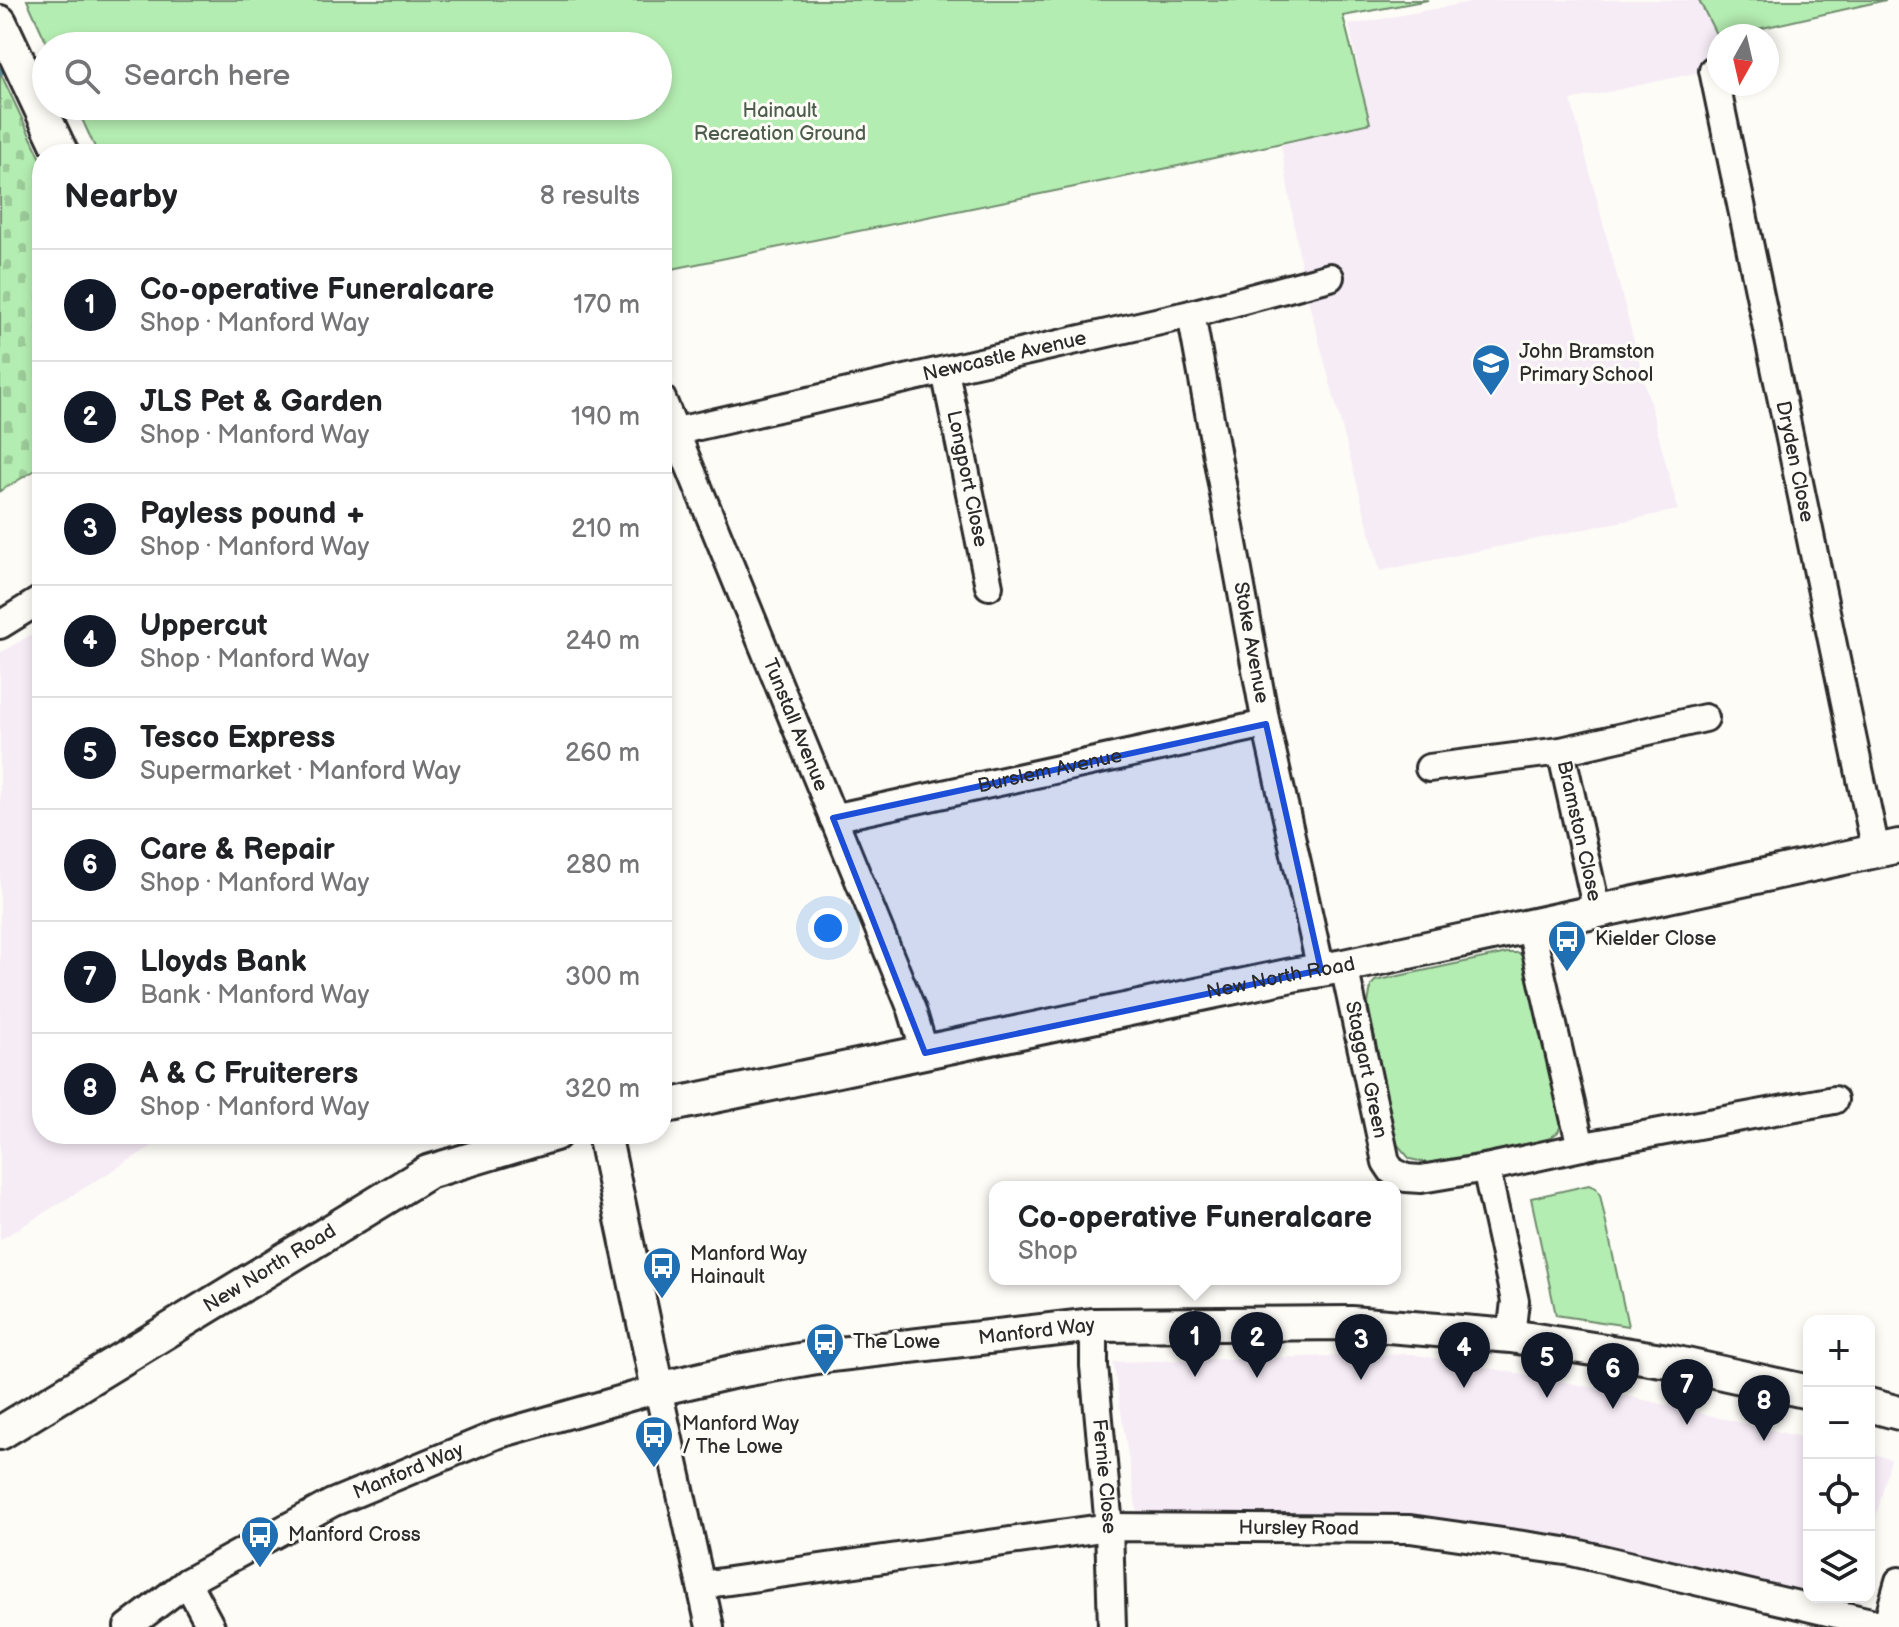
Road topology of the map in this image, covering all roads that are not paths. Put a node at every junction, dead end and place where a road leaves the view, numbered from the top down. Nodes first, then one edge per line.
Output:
1 (0, 22) edge
2 (32, 90) edge
3 (1719, 96) edge
4 (46, 120) edge
5 (57, 144) edge
6 (1330, 277) dead end
7 (1191, 314) junction
8 (945, 371) junction
9 (672, 420) edge
10 (677, 431) junction
11 (989, 586) dead end
12 (32, 605) edge
13 (0, 625) edge
14 (1705, 718) dead end
15 (1266, 724) junction
16 (1561, 751) junction
17 (1429, 768) dead end
18 (833, 818) junction
19 (1887, 849) edge
20 (1597, 911) junction
21 (1530, 925) junction
22 (1332, 968) junction
23 (925, 1053) junction
24 (1834, 1100) dead end
25 (672, 1105) edge
26 (522, 1144) edge
27 (606, 1144) edge
28 (1581, 1147) junction
29 (1486, 1168) junction
30 (1094, 1325) junction
31 (1511, 1336) junction
32 (658, 1389) junction
33 (1803, 1391) edge
34 (1875, 1407) edge
35 (1899, 1413) edge
36 (0, 1433) edge
37 (1109, 1527) junction
38 (1899, 1581) edge
39 (187, 1582) junction
40 (701, 1585) junction
41 (1888, 1626) edge
42 (128, 1627) edge
43 (211, 1627) edge
44 (710, 1627) edge
45 (1112, 1627) edge

1 - 2 street
3 - 19 street, Dryden Close
4 - 5 street
6 - 7 street, Newcastle Avenue
7 - 8 street, Newcastle Avenue
7 - 15 street, Stoke Avenue
8 - 10 street, Newcastle Avenue
8 - 11 street, Longport Close
9 - 10 street, Tunstall Avenue
10 - 18 street, Tunstall Avenue
12 - 13 street
14 - 16 street, Bramston Close
15 - 18 street, Burslem Avenue
15 - 22 street, Stoke Avenue
16 - 17 street, Bramston Close
16 - 20 street, Bramston Close
18 - 23 street, Tunstall Avenue
19 - 20 street, New North Road
20 - 21 street, New North Road
21 - 22 street, New North Road
21 - 28 street
22 - 23 street, New North Road
22 - 29 street, Staggart Green
23 - 25 street, New North Road
24 - 28 street
26 - 36 street, New North Road
27 - 32 street
28 - 29 street, Staggart Green
29 - 31 street
30 - 31 street, Manford Way
30 - 32 street, Manford Way
30 - 37 street, Fernie Close
31 - 33 street, Manford Way
32 - 39 street, Manford Way
32 - 40 street
34 - 35 street
37 - 40 street, Hursley Road
37 - 41 street, Hursley Road
37 - 45 street, Fernie Close
38 - 41 street
39 - 42 street, Manford Way
39 - 43 street
40 - 44 street

